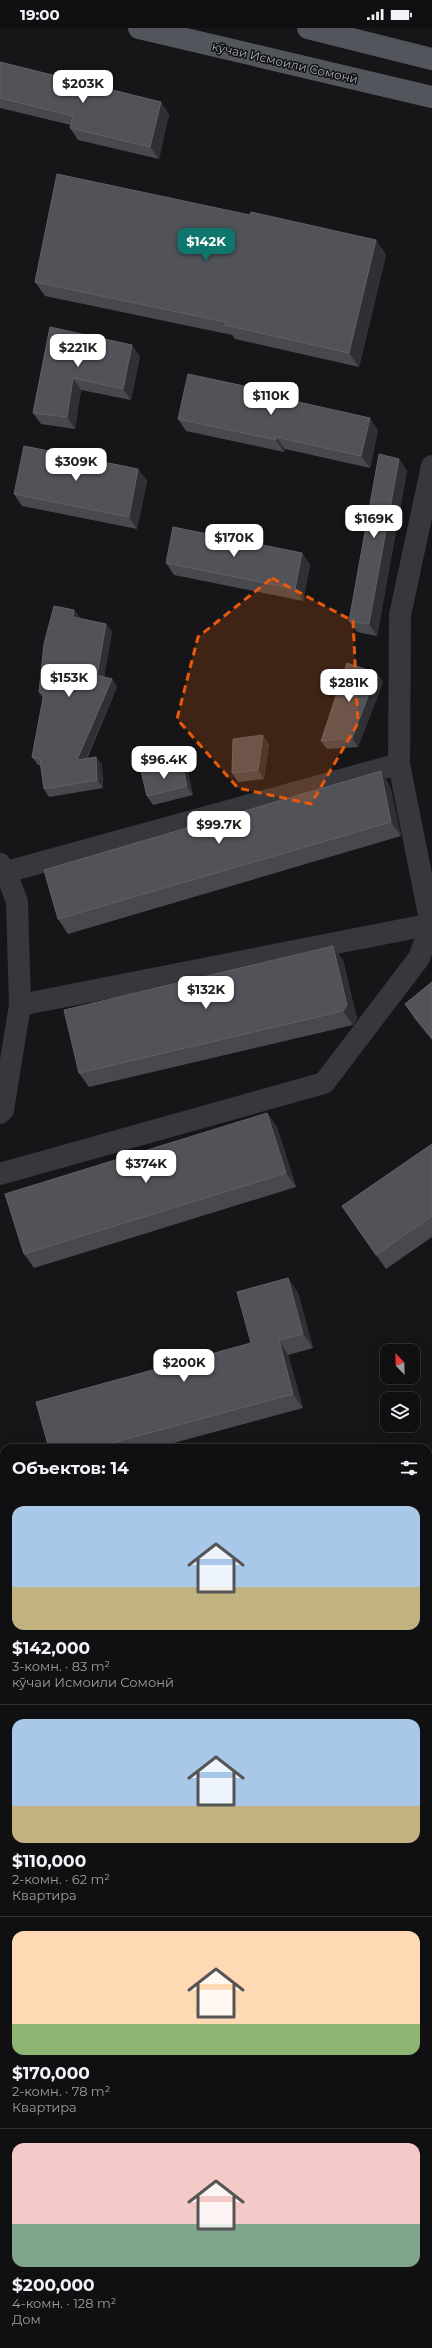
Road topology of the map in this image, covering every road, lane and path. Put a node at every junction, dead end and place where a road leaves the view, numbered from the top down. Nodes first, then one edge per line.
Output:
1 (139, 28) edge
2 (308, 28) edge
3 (432, 59) edge
4 (432, 97) edge
5 (432, 466) edge
6 (425, 532) edge
7 (399, 764) junction
8 (3, 868) edge
9 (431, 924) edge
10 (20, 1005) junction
11 (0, 1113) edge
12 (0, 1174) edge

1 - 4 main road, кӯчаи Исмоили Сомонӣ
2 - 3 main road
5 - 6 street
6 - 7 street
7 - 8 street
7 - 9 street
8 - 10 street
9 - 10 street
9 - 12 street
10 - 11 street

